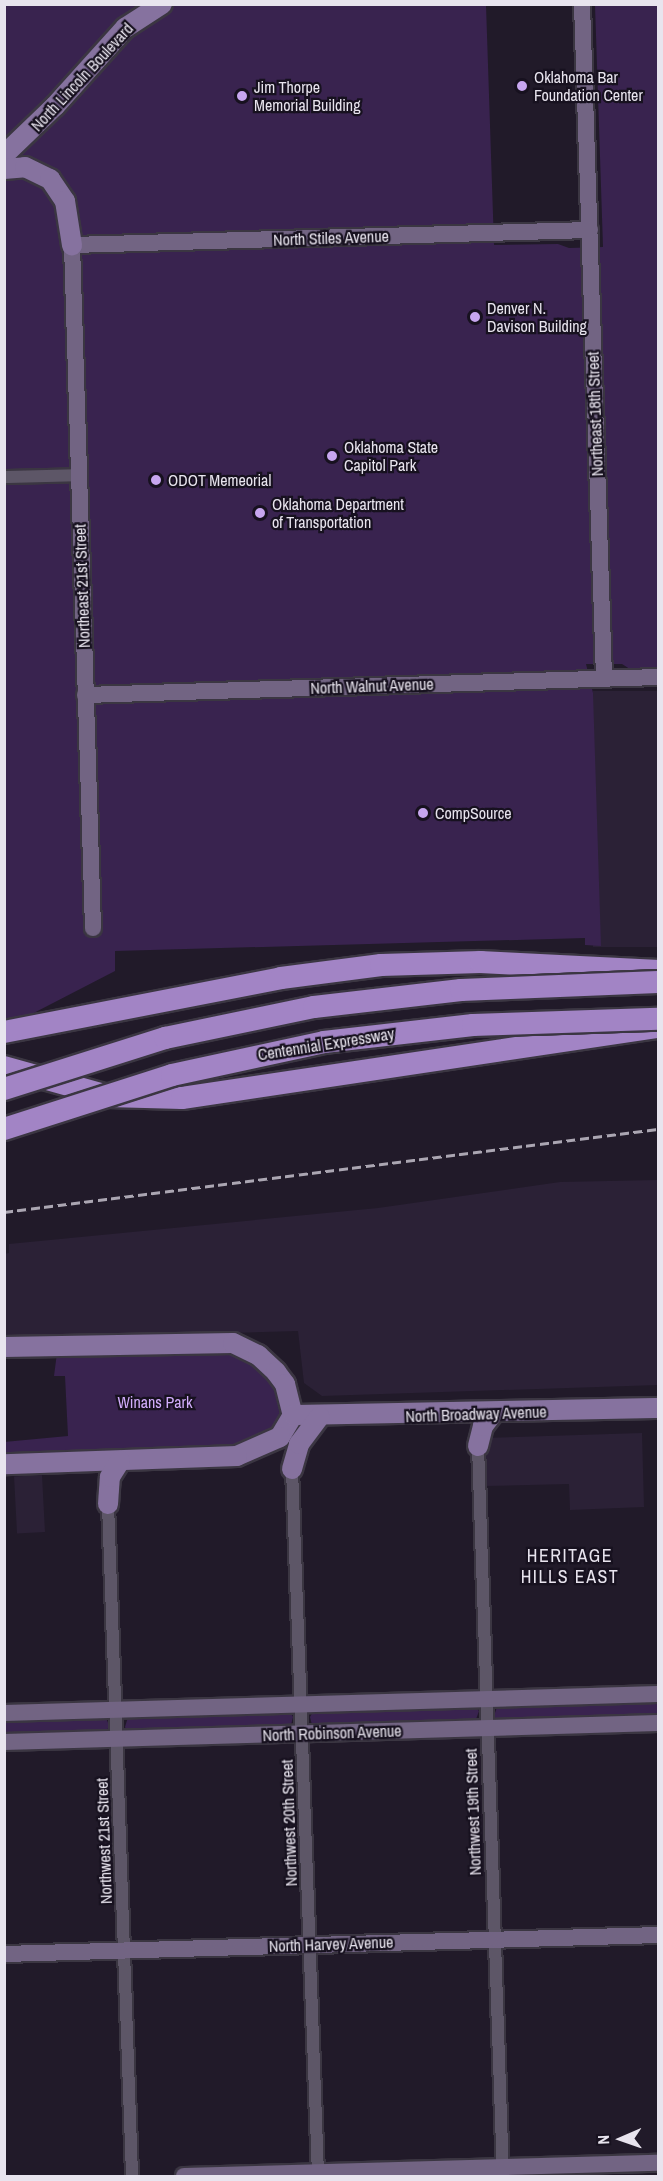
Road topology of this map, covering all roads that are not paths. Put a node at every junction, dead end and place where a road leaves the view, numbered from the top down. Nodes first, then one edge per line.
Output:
1 (162, 4) edge
2 (582, 4) edge
3 (4, 155) edge
4 (4, 169) edge
5 (590, 230) junction
6 (72, 245) junction
7 (79, 475) junction
8 (4, 477) edge
9 (658, 677) edge
10 (604, 679) junction
11 (85, 695) junction
12 (93, 928) dead end
13 (658, 971) edge
14 (658, 982) edge
15 (658, 1019) edge
16 (658, 1027) edge
17 (4, 1032) edge
18 (4, 1067) edge
19 (4, 1089) edge
20 (4, 1129) edge
21 (4, 1347) edge
22 (658, 1408) edge
23 (493, 1413) junction
24 (293, 1415) junction
25 (320, 1416) junction
26 (478, 1446) joint
27 (120, 1461) junction
28 (4, 1464) edge
29 (292, 1469) joint
30 (108, 1504) joint
31 (658, 1694) edge
32 (486, 1699) junction
33 (301, 1704) junction
34 (116, 1710) junction
35 (4, 1713) edge
36 (658, 1723) edge
37 (487, 1728) junction
38 (302, 1734) junction
39 (116, 1739) junction
40 (4, 1742) edge
41 (658, 1935) edge
42 (495, 1940) junction
43 (309, 1945) junction
44 (124, 1951) junction
45 (4, 1954) edge
46 (658, 2163) edge
47 (503, 2172) edge
48 (318, 2175) edge
49 (132, 2176) edge
50 (184, 2176) edge

1 - 3 main road, North Lincoln Boulevard
2 - 5 street, Northeast 18th Street
4 - 6 main road
5 - 6 street, North Stiles Avenue
5 - 10 street, Northeast 18th Street
6 - 7 street, Northeast 21st Street
7 - 8 street
7 - 11 street, Northeast 21st Street
9 - 10 street, North Walnut Avenue
10 - 11 street, North Walnut Avenue
11 - 12 street, Northeast 21st Street
13 - 17 highway
14 - 19 highway, bridge
15 - 20 highway, Centennial Expressway, bridge
16 - 18 highway, bridge
21 - 24 main road
22 - 23 main road, North Broadway Avenue
23 - 25 main road, North Broadway Avenue
23 - 26 main road
24 - 25 main road, North Broadway Avenue
24 - 27 main road
25 - 29 main road
26 - 32 street, Northwest 19th Street
27 - 28 main road
27 - 30 main road
29 - 33 street, Northwest 20th Street
30 - 34 street, Northwest 21st Street
31 - 32 street, North Robinson Avenue
32 - 33 street, North Robinson Avenue
32 - 37 street, Northwest 19th Street
33 - 34 street, North Robinson Avenue
33 - 38 street, Northwest 20th Street
34 - 35 street, North Robinson Avenue
34 - 39 street, Northwest 21st Street
36 - 37 street, North Robinson Avenue
37 - 38 street, North Robinson Avenue
37 - 42 street, Northwest 19th Street
38 - 39 street, North Robinson Avenue
38 - 43 street, Northwest 20th Street
39 - 40 street, North Robinson Avenue
39 - 44 street, Northwest 21st Street
41 - 42 street, North Harvey Avenue
42 - 43 street, North Harvey Avenue
42 - 47 street, Northwest 19th Street
43 - 44 street, North Harvey Avenue
43 - 48 street, Northwest 20th Street
44 - 45 street, North Harvey Avenue
44 - 49 street, Northwest 21st Street
46 - 47 street
47 - 48 street
48 - 50 street

